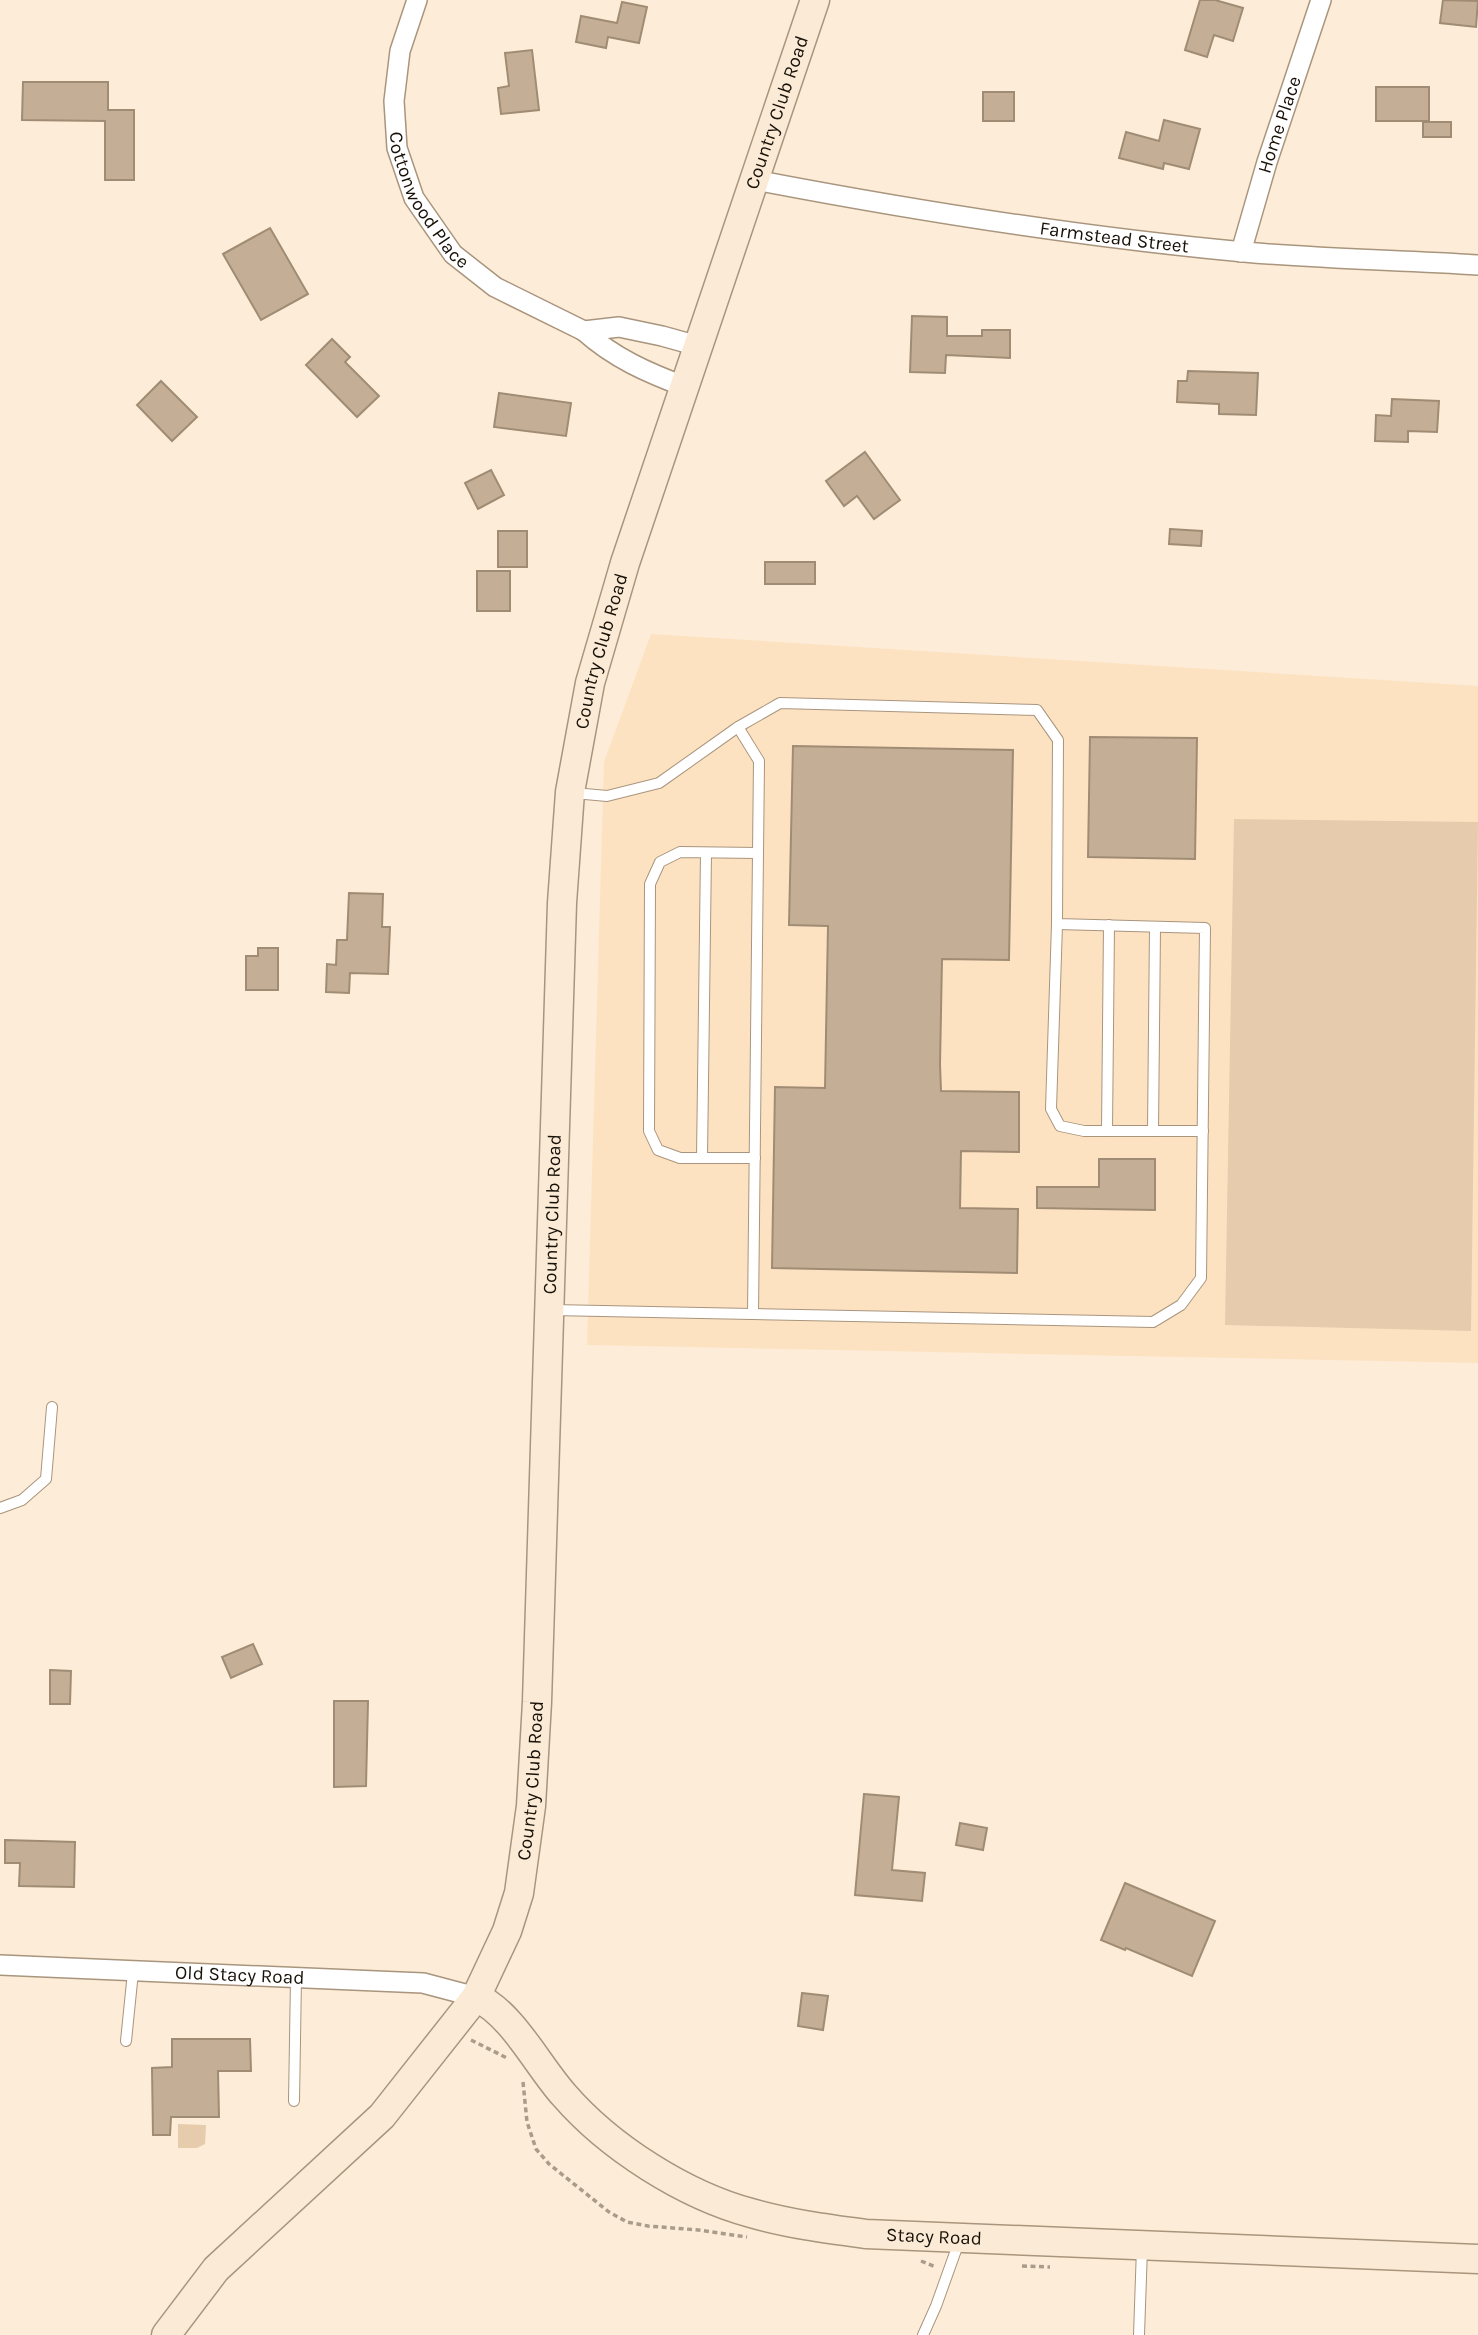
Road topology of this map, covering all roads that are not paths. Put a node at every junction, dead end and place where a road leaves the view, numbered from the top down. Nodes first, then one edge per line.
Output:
1 (417, 0) edge
2 (815, 0) edge
3 (1321, 0) edge
4 (755, 180) junction
5 (1241, 252) junction
6 (1478, 265) edge
7 (584, 331) junction
8 (698, 346) junction
9 (685, 387) junction
10 (738, 727) junction
11 (570, 792) junction
12 (706, 853) junction
13 (758, 853) junction
14 (1057, 924) junction
15 (1109, 925) junction
16 (1155, 927) junction
17 (1107, 1131) junction
18 (1153, 1131) junction
19 (1203, 1131) junction
20 (702, 1158) junction
21 (755, 1158) junction
22 (551, 1310) junction
23 (753, 1314) junction
24 (52, 1407) dead end
25 (0, 1508) edge
26 (0, 1965) edge
27 (133, 1972) junction
28 (296, 1978) junction
29 (476, 1997) junction
30 (126, 2040) dead end
31 (295, 2101) dead end
32 (960, 2239) junction
33 (1142, 2245) junction
34 (1478, 2259) edge
35 (166, 2335) edge
36 (923, 2335) edge
37 (1139, 2335) edge

1 - 7 street, Cottonwood Place
2 - 4 main road, Country Club Road
3 - 5 street, Home Place
4 - 5 street, Farmstead Street
4 - 8 main road, Country Club Road
5 - 6 street, Farmstead Street
7 - 8 street
7 - 9 street, Cottonwood Place
8 - 9 main road, Country Club Road
9 - 11 main road, Country Club Road
10 - 11 lane
10 - 13 lane
10 - 14 lane
11 - 22 main road, Country Club Road
12 - 13 lane
12 - 20 lane
12 - 20 lane
13 - 21 lane
14 - 15 lane
14 - 17 lane
15 - 16 lane
15 - 17 lane
16 - 18 lane
16 - 19 lane
17 - 18 lane
18 - 19 lane
19 - 23 lane
20 - 21 lane
21 - 23 lane
22 - 23 lane
22 - 29 main road, Country Club Road
24 - 25 lane
26 - 27 street, Old Stacy Road
27 - 28 street, Old Stacy Road
27 - 30 lane
28 - 29 street, Old Stacy Road
28 - 31 lane
29 - 32 main road, Stacy Road
29 - 35 main road, Country Club Road
32 - 33 main road, Stacy Road
32 - 36 lane
33 - 34 main road, Stacy Road
33 - 37 lane

